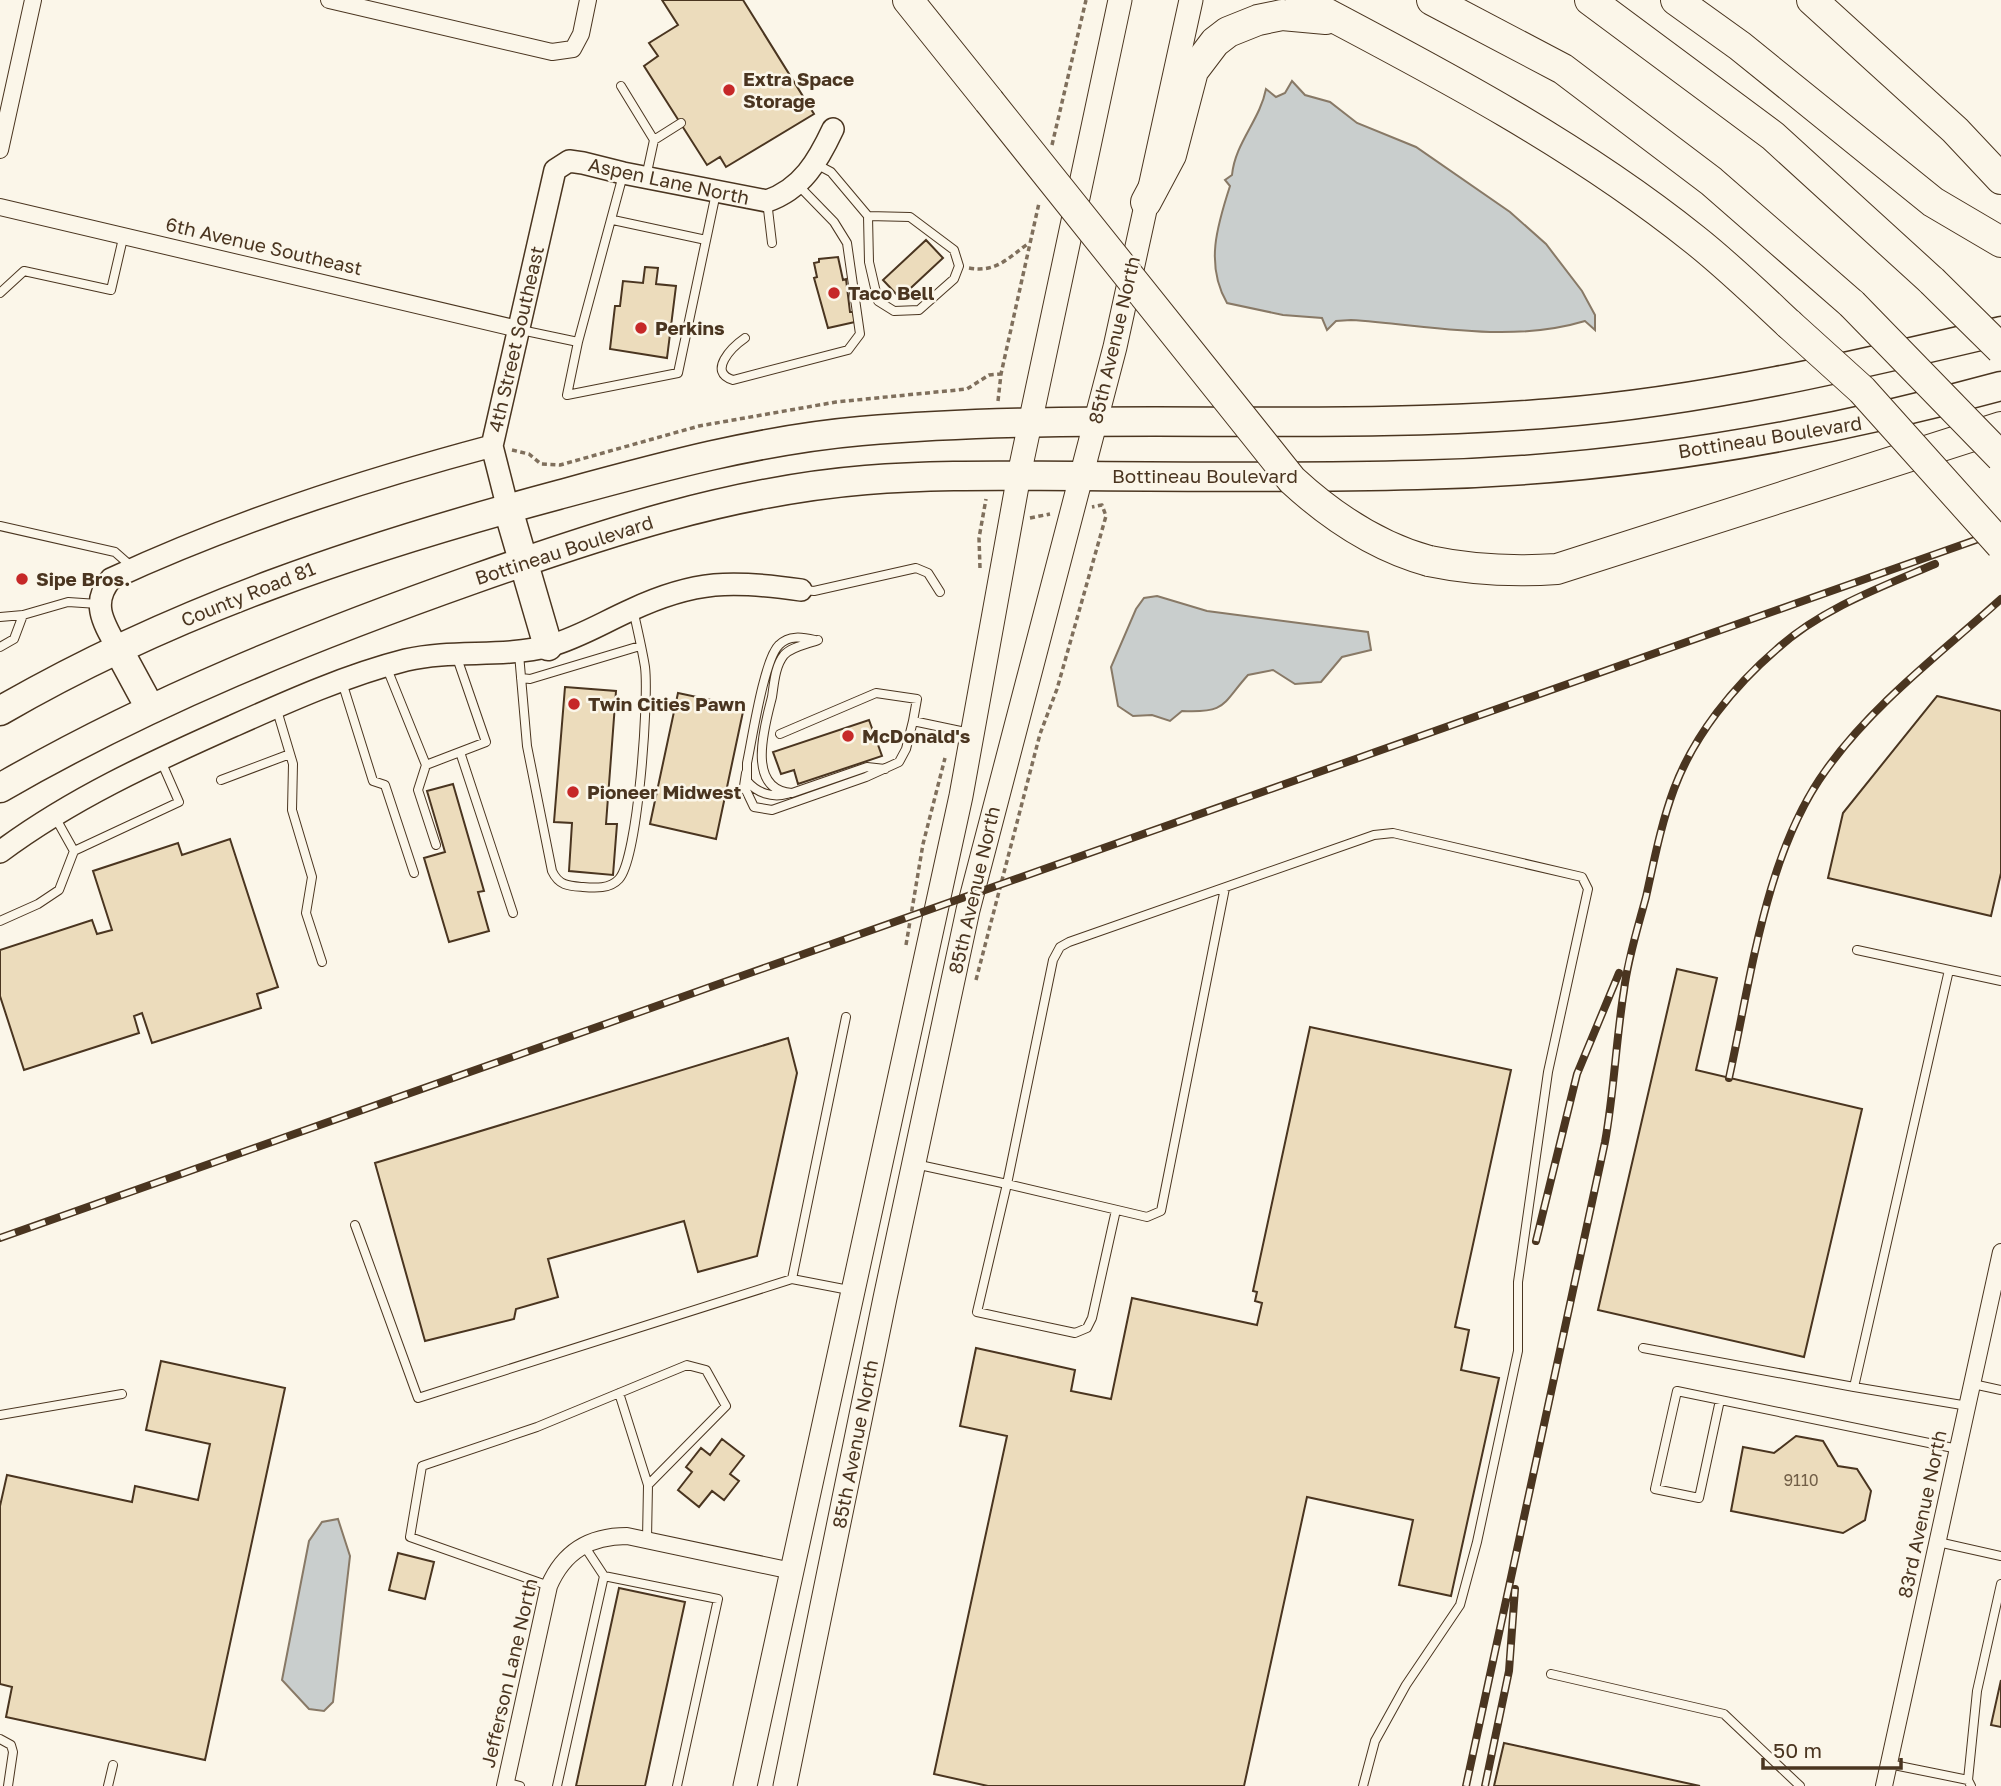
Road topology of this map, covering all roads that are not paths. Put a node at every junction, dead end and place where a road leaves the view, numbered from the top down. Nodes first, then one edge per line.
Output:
1 (33, 0) edge
2 (329, 0) edge
3 (588, 0) edge
4 (908, 0) edge
5 (1120, 0) edge
6 (1191, 0) edge
7 (1301, 0) edge
8 (1433, 0) edge
9 (1590, 0) edge
10 (1676, 0) edge
11 (1812, 0) edge
12 (1339, 20) junction
13 (621, 86) dead end
14 (681, 123) dead end
15 (833, 129) dead end
16 (654, 140) junction
17 (0, 150) edge
18 (816, 164) junction
19 (555, 170) joint
20 (623, 173) junction
21 (646, 177) junction
22 (2001, 179) edge
23 (797, 184) junction
24 (716, 192) junction
25 (767, 201) junction
26 (1146, 202) junction
27 (0, 207) edge
28 (868, 216) junction
29 (613, 220) junction
30 (124, 234) junction
31 (706, 240) junction
32 (2001, 242) edge
33 (772, 243) dead end
34 (0, 293) edge
35 (518, 329) junction
36 (2001, 331) edge
37 (745, 338) dead end
38 (579, 342) junction
39 (2001, 349) edge
40 (2001, 386) edge
41 (1030, 421) junction
42 (1094, 424) junction
43 (2001, 427) edge
44 (492, 446) junction
45 (2001, 457) edge
46 (1019, 475) junction
47 (1082, 477) junction
48 (508, 509) junction
49 (0, 526) edge
50 (2001, 545) edge
51 (524, 561) junction
52 (134, 569) junction
53 (801, 590) joint
54 (940, 592) dead end
55 (98, 604) junction
56 (633, 609) junction
57 (23, 615) junction
58 (0, 617) edge
59 (548, 646) junction
60 (640, 646) junction
61 (0, 647) edge
62 (118, 649) junction
63 (519, 651) junction
64 (456, 654) junction
65 (386, 666) junction
66 (521, 678) junction
67 (342, 682) junction
68 (276, 707) junction
69 (150, 708) junction
70 (0, 711) edge
71 (913, 721) junction
72 (780, 734) dead end
73 (973, 734) junction
74 (460, 752) junction
75 (290, 754) junction
76 (159, 759) junction
77 (426, 765) junction
78 (885, 769) junction
79 (746, 773) junction
80 (221, 780) dead end
81 (0, 788) edge
82 (792, 793) junction
83 (54, 815) junction
84 (436, 845) dead end
85 (74, 851) junction
86 (0, 852) edge
87 (414, 873) dead end
88 (1225, 888) junction
89 (513, 913) dead end
90 (0, 921) edge
91 (1857, 950) dead end
92 (322, 962) dead end
93 (1949, 970) junction
94 (2001, 981) edge
95 (846, 1017) dead end
96 (881, 1157) junction
97 (913, 1163) junction
98 (1007, 1184) junction
99 (1116, 1210) junction
100 (355, 1225) dead end
101 (2001, 1251) edge
102 (792, 1279) junction
103 (852, 1291) junction
104 (885, 1298) junction
105 (1643, 1348) dead end
106 (1973, 1384) junction
107 (1854, 1387) junction
108 (2001, 1390) edge
109 (620, 1393) junction
110 (122, 1394) dead end
111 (1720, 1400) junction
112 (1968, 1406) junction
113 (0, 1415) edge
114 (1958, 1449) junction
115 (648, 1485) junction
116 (647, 1539) junction
117 (1938, 1542) junction
118 (583, 1544) junction
119 (2001, 1556) edge
120 (792, 1571) junction
121 (604, 1576) junction
122 (2001, 1584) edge
123 (549, 1586) junction
124 (1552, 1674) dead end
125 (0, 1739) edge
126 (1889, 1764) junction
127 (113, 1765) dead end
128 (1969, 1783) edge
129 (510, 1785) edge
130 (8, 1786) edge
131 (108, 1786) edge
132 (557, 1786) edge
133 (677, 1786) edge
134 (745, 1786) edge
135 (785, 1786) edge
136 (1363, 1786) edge
137 (1800, 1786) edge
138 (1884, 1786) edge

1 - 17 street
2 - 3 street
4 - 43 highway, bridge
5 - 41 main road, 85th Avenue North
6 - 26 main road, 85th Avenue North
7 - 12 highway
8 - 45 highway, bridge
9 - 39 highway, bridge
10 - 32 highway
11 - 22 highway
12 - 26 highway
12 - 50 highway, bridge
13 - 16 lane
14 - 16 lane
15 - 18 street, Aspen Lane North
16 - 21 lane
18 - 23 street, Aspen Lane North
18 - 28 lane
19 - 20 street, Aspen Lane North
19 - 35 street, 4th Street Southeast
20 - 21 street, Aspen Lane North
20 - 29 lane
21 - 24 street, Aspen Lane North
23 - 25 street, Aspen Lane North
23 - 37 lane
24 - 25 street, Aspen Lane North
24 - 31 lane
25 - 33 lane
26 - 42 main road, 85th Avenue North
27 - 30 street, 6th Avenue Southeast
28 - 28 lane
29 - 31 lane
29 - 38 lane
30 - 34 lane
30 - 35 street, 6th Avenue Southeast
31 - 38 lane
35 - 38 lane
35 - 44 street, 4th Street Southeast
36 - 42 highway
40 - 47 highway, Bottineau Boulevard
41 - 42 highway
41 - 46 main road, 85th Avenue North
41 - 48 highway
42 - 47 main road, 85th Avenue North
44 - 48 street, 4th Street Southeast
44 - 52 street
46 - 47 highway, Bottineau Boulevard
46 - 51 highway, Bottineau Boulevard
46 - 73 main road, 85th Avenue North
47 - 97 main road, 85th Avenue North
48 - 51 highway
48 - 62 highway, County Road 81
49 - 52 lane
51 - 59 highway
51 - 69 highway, Bottineau Boulevard
52 - 55 street
53 - 54 lane
53 - 56 street
55 - 57 lane
55 - 62 street
56 - 59 street
56 - 60 lane
57 - 58 lane
57 - 61 lane
59 - 63 street
60 - 66 lane
60 - 66 lane
62 - 69 highway
62 - 70 highway, County Road 81
63 - 64 street
63 - 66 lane
64 - 65 street
64 - 74 lane
65 - 67 street
65 - 77 lane
67 - 68 street
67 - 87 lane
68 - 75 lane
68 - 76 street
69 - 81 highway
71 - 72 lane
71 - 73 lane
71 - 78 lane
73 - 96 main road, 85th Avenue North
74 - 77 lane
74 - 89 lane
75 - 80 lane
75 - 92 lane
76 - 83 street
76 - 85 lane
77 - 84 lane
78 - 79 lane
78 - 82 lane
79 - 82 lane
79 - 82 lane
83 - 85 lane
83 - 86 street
85 - 90 lane
88 - 98 lane
88 - 99 lane
88 - 136 lane
91 - 93 lane
93 - 94 lane
93 - 107 lane
95 - 102 lane
96 - 97 main road
96 - 103 main road, 85th Avenue North
97 - 98 lane
97 - 104 main road, 85th Avenue North
98 - 99 lane
98 - 99 lane
100 - 102 lane
101 - 106 street, 83rd Avenue North
102 - 103 lane
103 - 104 main road
103 - 120 main road, 85th Avenue North
104 - 135 main road, 85th Avenue North
105 - 107 lane
106 - 108 lane
106 - 112 street, 83rd Avenue North
107 - 112 lane
109 - 115 lane
109 - 115 lane
109 - 123 lane
110 - 113 lane
111 - 111 lane
111 - 114 lane
112 - 114 street, 83rd Avenue North
114 - 117 street, 83rd Avenue North
115 - 116 lane
116 - 118 street
116 - 120 street
117 - 119 lane
117 - 126 street, 83rd Avenue North
118 - 121 lane
118 - 123 street, Jefferson Lane North
120 - 134 main road, 85th Avenue North
121 - 132 lane
121 - 133 lane
122 - 128 lane
123 - 129 street, Jefferson Lane North
124 - 137 lane
125 - 130 lane
126 - 128 lane
126 - 138 street, 83rd Avenue North
127 - 131 lane

